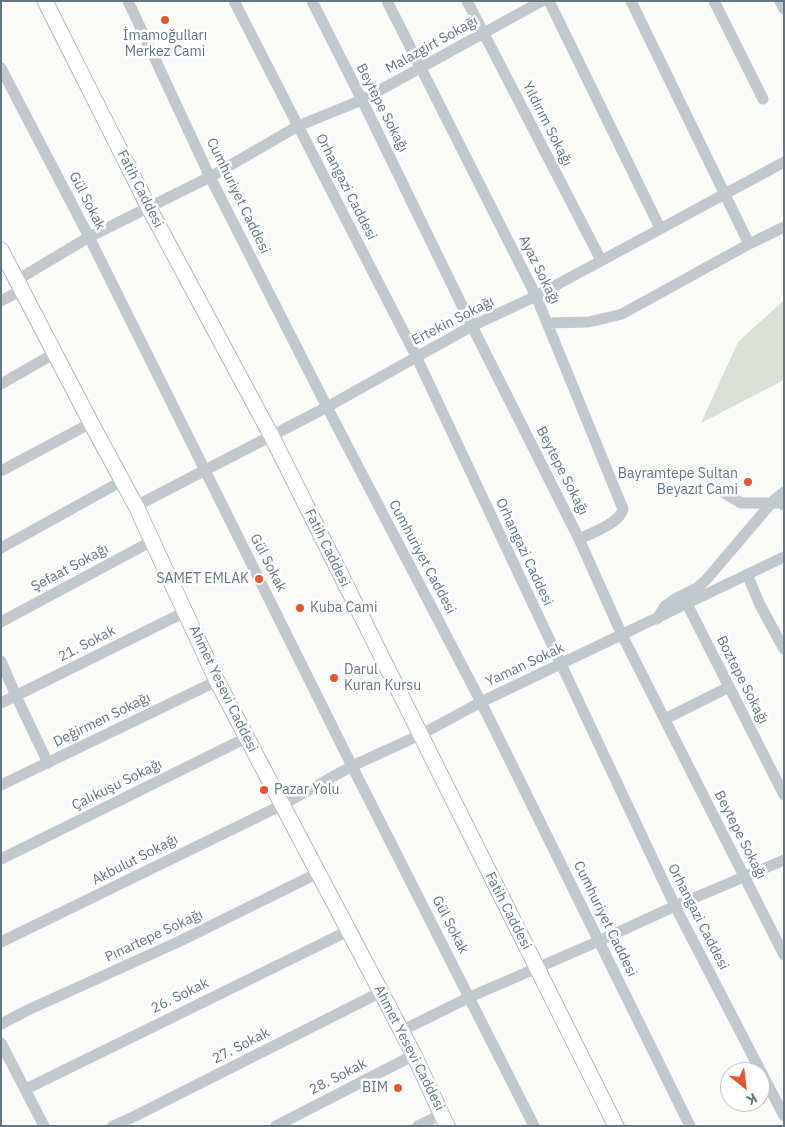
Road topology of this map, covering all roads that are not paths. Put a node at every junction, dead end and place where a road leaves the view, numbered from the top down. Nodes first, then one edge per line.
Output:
1 (45, 1) edge
2 (128, 1) edge
3 (234, 1) edge
4 (312, 1) edge
5 (387, 1) edge
6 (467, 1) edge
7 (542, 1) edge
8 (549, 1) edge
9 (631, 1) edge
10 (714, 1) edge
11 (780, 1) edge
12 (784, 9) edge
13 (483, 34) junction
14 (1, 68) edge
15 (420, 68) junction
16 (763, 99) dead end
17 (362, 100) junction
18 (298, 126) junction
19 (784, 162) edge
20 (210, 177) junction
21 (724, 194) junction
22 (148, 206) junction
23 (784, 227) edge
24 (660, 228) junction
25 (89, 237) junction
26 (749, 244) junction
27 (1, 250) edge
28 (601, 260) junction
29 (19, 285) junction
30 (536, 296) junction
31 (1, 301) edge
32 (547, 323) junction
33 (472, 326) junction
34 (56, 354) junction
35 (416, 356) junction
36 (1, 384) edge
37 (327, 406) junction
38 (91, 423) junction
39 (271, 435) junction
40 (205, 471) junction
41 (1, 472) edge
42 (122, 481) junction
43 (718, 489) dead end
44 (784, 492) edge
45 (770, 504) junction
46 (784, 505) edge
47 (136, 506) junction
48 (580, 539) junction
49 (152, 541) junction
50 (1, 548) edge
51 (784, 558) edge
52 (747, 574) junction
53 (687, 604) junction
54 (185, 612) junction
55 (657, 619) junction
56 (1, 622) edge
57 (622, 635) junction
58 (784, 649) edge
59 (1, 661) edge
60 (561, 666) junction
61 (216, 681) junction
62 (729, 687) junction
63 (16, 696) junction
64 (481, 702) junction
65 (1, 704) edge
66 (665, 719) junction
67 (420, 735) junction
68 (246, 738) junction
69 (48, 763) junction
70 (352, 766) junction
71 (1, 785) edge
72 (784, 796) edge
73 (282, 805) junction
74 (1, 858) edge
75 (784, 860) edge
76 (318, 872) junction
77 (744, 877) junction
78 (675, 906) junction
79 (348, 931) junction
80 (599, 941) junction
81 (1, 942) edge
82 (784, 955) edge
83 (537, 967) junction
84 (381, 992) junction
85 (470, 997) junction
86 (1, 1024) edge
87 (401, 1031) junction
88 (1, 1043) edge
89 (414, 1055) junction
90 (26, 1089) junction
91 (784, 1116) edge
92 (444, 1120) edge
93 (44, 1126) edge
94 (113, 1126) edge
95 (276, 1126) edge
96 (418, 1126) edge
97 (534, 1126) edge
98 (616, 1126) edge
99 (690, 1126) edge

1 - 22 main road, Fatih Caddesi
2 - 20 street, Cumhuriyet Caddesi
3 - 18 street, Orhangazi Caddesi
4 - 17 street, Beytepe Sokağı
5 - 15 street, Ayaz Sokağı
6 - 13 street, Yıldırım Sokağı
7 - 13 street, Malazgirt Sokağı
8 - 24 street
9 - 21 street
10 - 16 street
11 - 12 street
13 - 15 street, Malazgirt Sokağı
13 - 28 street, Yıldırım Sokağı
14 - 25 street, Gül Sokak
15 - 17 street, Malazgirt Sokağı
15 - 30 street, Ayaz Sokağı
17 - 18 street, Malazgirt Sokağı
17 - 33 street, Beytepe Sokağı
18 - 20 street, Malazgirt Sokağı
18 - 35 street, Orhangazi Caddesi
19 - 21 street, Ertekin Sokağı
20 - 22 street, Malazgirt Sokağı
20 - 37 street, Cumhuriyet Caddesi
21 - 24 street, Ertekin Sokağı
21 - 26 street
22 - 25 street, Malazgirt Sokağı
22 - 39 main road, Fatih Caddesi
23 - 26 street
24 - 28 street, Ertekin Sokağı
25 - 29 street, Malazgirt Sokağı
25 - 40 street, Gül Sokak
26 - 32 street
27 - 29 main road, Ahmet Yesevi Caddesi
28 - 30 street, Ertekin Sokağı
29 - 31 street, Malazgirt Sokağı
29 - 34 main road, Ahmet Yesevi Caddesi
30 - 32 street, Ayaz Sokağı
30 - 33 street, Ertekin Sokağı
32 - 48 street, Ayaz Sokağı
33 - 35 street, Ertekin Sokağı
33 - 48 street, Beytepe Sokağı
34 - 36 street
34 - 38 main road, Ahmet Yesevi Caddesi
35 - 37 street, Ertekin Sokağı
35 - 60 street, Orhangazi Caddesi
37 - 39 street, Ertekin Sokağı
37 - 64 street, Cumhuriyet Caddesi
38 - 41 street
38 - 42 main road, Ahmet Yesevi Caddesi
39 - 40 street, Ertekin Sokağı
39 - 67 main road, Fatih Caddesi
40 - 47 street, Ertekin Sokağı
40 - 70 street, Gül Sokak
42 - 47 main road, Ahmet Yesevi Caddesi
42 - 50 street
43 - 45 street
44 - 45 street
45 - 46 street
45 - 55 street
47 - 49 main road, Ahmet Yesevi Caddesi
48 - 57 street, Beytepe Sokağı
49 - 54 main road, Ahmet Yesevi Caddesi
49 - 56 street, Şefaat Sokağı
51 - 52 street, Yaman Sokak
52 - 53 street, Yaman Sokak
52 - 58 street
53 - 55 street, Yaman Sokak
53 - 62 street, Boztepe Sokağı
54 - 61 main road, Ahmet Yesevi Caddesi
54 - 63 street, 21. Sokak
55 - 57 street, Yaman Sokak
57 - 60 street, Yaman Sokak
57 - 66 street, Beytepe Sokağı
59 - 63 street
60 - 64 street, Yaman Sokak
60 - 78 street, Orhangazi Caddesi
61 - 68 main road, Ahmet Yesevi Caddesi
61 - 69 street, Değirmen Sokağı
62 - 66 street
62 - 72 street, Boztepe Sokağı
63 - 65 street, 21. Sokak
63 - 69 street
64 - 67 street, Yaman Sokak
64 - 80 street, Cumhuriyet Caddesi
66 - 77 street, Beytepe Sokağı
67 - 70 street, Yaman Sokak
67 - 83 main road, Fatih Caddesi
68 - 73 main road, Ahmet Yesevi Caddesi
68 - 74 street, Çalıkuşu Sokağı
69 - 71 street, Değirmen Sokağı
70 - 73 street, Yaman Sokak
70 - 85 street, Gül Sokak
73 - 76 main road, Ahmet Yesevi Caddesi
73 - 81 street, Akbulut Sokağı
75 - 77 street
76 - 79 main road, Ahmet Yesevi Caddesi
76 - 86 street, Pınartepe Sokağı
77 - 78 street
77 - 82 street, Beytepe Sokağı
78 - 80 street
78 - 91 street, Orhangazi Caddesi
79 - 84 main road, Ahmet Yesevi Caddesi
79 - 90 street, 26. Sokak
80 - 83 street
80 - 99 street, Cumhuriyet Caddesi
83 - 85 street
83 - 98 main road, Fatih Caddesi
84 - 87 main road, Ahmet Yesevi Caddesi
84 - 94 street, 27. Sokak
85 - 87 street
85 - 97 street, Gül Sokak
87 - 89 main road, Ahmet Yesevi Caddesi
88 - 90 street
89 - 92 main road, Ahmet Yesevi Caddesi
89 - 95 street, 28. Sokak
90 - 93 street
92 - 96 street

